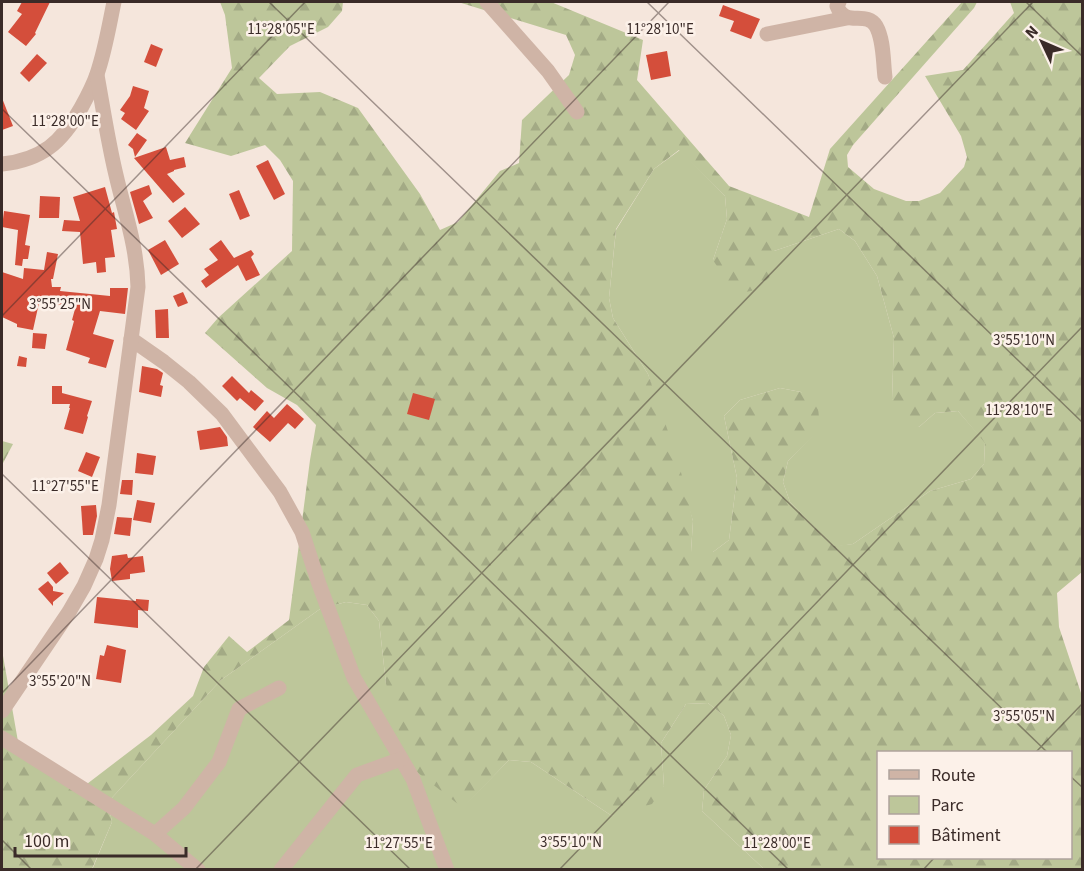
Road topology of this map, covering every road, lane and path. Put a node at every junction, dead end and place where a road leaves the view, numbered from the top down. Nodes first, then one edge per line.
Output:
1 (114, 2) edge
2 (488, 2) edge
3 (839, 2) edge
4 (847, 18) junction
5 (767, 34) dead end
6 (97, 75) junction
7 (885, 77) dead end
8 (577, 112) dead end
9 (2, 164) edge
10 (131, 339) junction
11 (279, 688) dead end
12 (2, 711) edge
13 (2, 738) edge
14 (401, 759) junction
15 (155, 834) junction
16 (198, 870) edge
17 (280, 870) edge
18 (447, 870) edge

1 - 6 street
2 - 8 street
3 - 4 street
4 - 5 street
4 - 7 street
6 - 9 street
6 - 10 street
10 - 12 street
10 - 14 street
11 - 15 street
13 - 15 street
14 - 17 street
14 - 18 street
15 - 16 street

